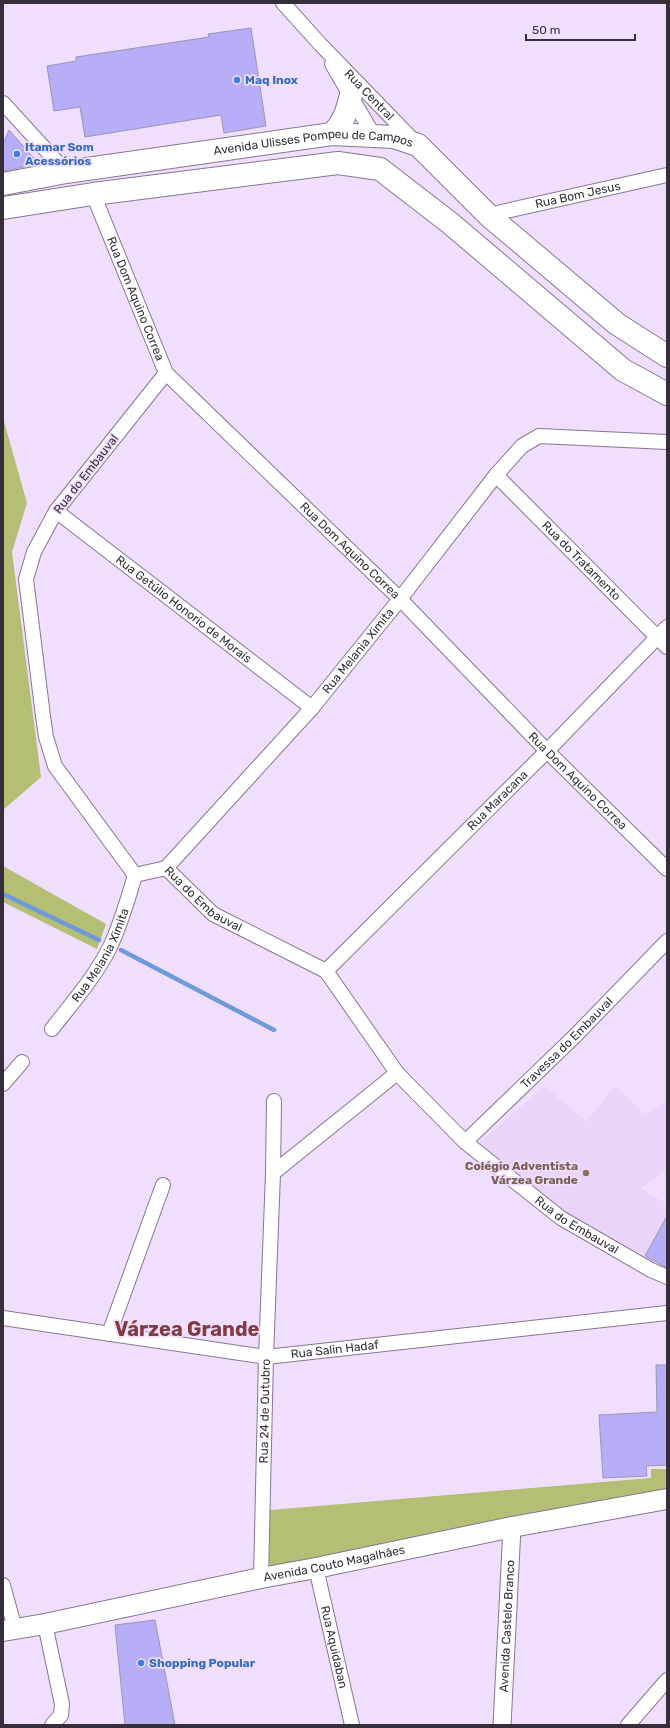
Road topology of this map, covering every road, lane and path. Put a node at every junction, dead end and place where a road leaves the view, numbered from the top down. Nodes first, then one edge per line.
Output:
1 (283, 3) edge
2 (320, 44) junction
3 (351, 95) junction
4 (3, 103) edge
5 (332, 134) junction
6 (374, 136) junction
7 (418, 145) junction
8 (380, 169) junction
9 (66, 172) junction
10 (667, 175) edge
11 (3, 184) edge
12 (93, 194) junction
13 (3, 208) edge
14 (488, 215) junction
15 (450, 222) junction
16 (667, 356) edge
17 (166, 373) junction
18 (667, 394) edge
19 (667, 442) edge
20 (496, 475) junction
21 (56, 511) junction
22 (400, 599) junction
23 (662, 632) edge
24 (667, 647) edge
25 (312, 708) junction
26 (547, 751) junction
27 (166, 868) junction
28 (667, 869) edge
29 (135, 875) junction
30 (667, 941) edge
31 (326, 971) junction
32 (52, 1029) dead end
33 (22, 1062) dead end
34 (397, 1073) junction
35 (3, 1084) edge
36 (274, 1101) dead end
37 (465, 1142) junction
38 (273, 1172) junction
39 (164, 1185) dead end
40 (667, 1277) edge
41 (667, 1313) edge
42 (3, 1318) edge
43 (109, 1334) junction
44 (266, 1357) junction
45 (667, 1499) edge
46 (512, 1527) junction
47 (316, 1568) junction
48 (261, 1578) junction
49 (3, 1585) edge
50 (45, 1624) junction
51 (9, 1630) edge
52 (667, 1680) edge
53 (52, 1725) edge
54 (352, 1725) edge
55 (502, 1725) edge
56 (628, 1725) edge

1 - 2 street, Rua Central
2 - 3 street, Rua Central
2 - 7 street, Rua Central
3 - 5 main road
3 - 6 street, Rua Central
4 - 9 street
5 - 6 main road, Avenida Ulisses Pompeu de Campos
5 - 9 main road, Avenida Ulisses Pompeu de Campos
6 - 7 main road, Avenida Ulisses Pompeu de Campos
6 - 8 main road
7 - 14 main road, Avenida Ulisses Pompeu de Campos
8 - 12 main road, Avenida Ulisses Pompeu de Campos
8 - 15 main road, Avenida Ulisses Pompeu de Campos
9 - 11 main road, Avenida Ulisses Pompeu de Campos
10 - 14 street, Rua Bom Jesus
12 - 13 main road, Avenida Ulisses Pompeu de Campos
12 - 17 street, Rua Dom Aquino Correa
14 - 15 main road
14 - 16 main road, Avenida Ulisses Pompeu de Campos
15 - 18 main road, Avenida Ulisses Pompeu de Campos
17 - 21 street, Rua do Embauval
17 - 22 street, Rua Dom Aquino Correa
19 - 20 street, Rua Melania Ximita
20 - 22 street, Rua Melania Ximita
20 - 23 street, Rua do Tratamento
21 - 25 street, Rua Getúlio Honorio de Morais
21 - 29 street, Rua do Embauval
22 - 25 street, Rua Melania Ximita
22 - 26 street, Rua Dom Aquino Correa
23 - 24 street, Rua do Tratamento
23 - 26 street, Rua Maracana
25 - 27 street, Rua Melania Ximita
26 - 28 street, Rua Dom Aquino Correa
26 - 31 street, Rua Maracana
27 - 29 street, Rua do Embauval
27 - 31 street, Rua do Embauval
29 - 32 street, Rua Melania Ximita
30 - 37 street, Travessa do Embauval
31 - 34 street, Rua do Embauval
33 - 35 street
34 - 37 street, Rua do Embauval
34 - 38 street
36 - 38 street, Rua 24 de Outubro
37 - 40 street, Rua do Embauval
38 - 44 street, Rua 24 de Outubro
39 - 43 street
41 - 44 street, Rua Salin Hadaf
42 - 43 street, Rua Salin Hadaf
43 - 44 street, Rua Salin Hadaf
44 - 48 street, Rua 24 de Outubro
45 - 46 main road, Avenida Couto Magalhães
46 - 47 main road, Avenida Couto Magalhães
46 - 55 street, Avenida Castelo Branco
47 - 48 main road, Avenida Couto Magalhães
47 - 54 street, Rua Aquidaban
48 - 50 main road, Avenida Couto Magalhães
49 - 51 street
50 - 51 main road, Avenida Couto Magalhães
50 - 53 street
52 - 56 street

